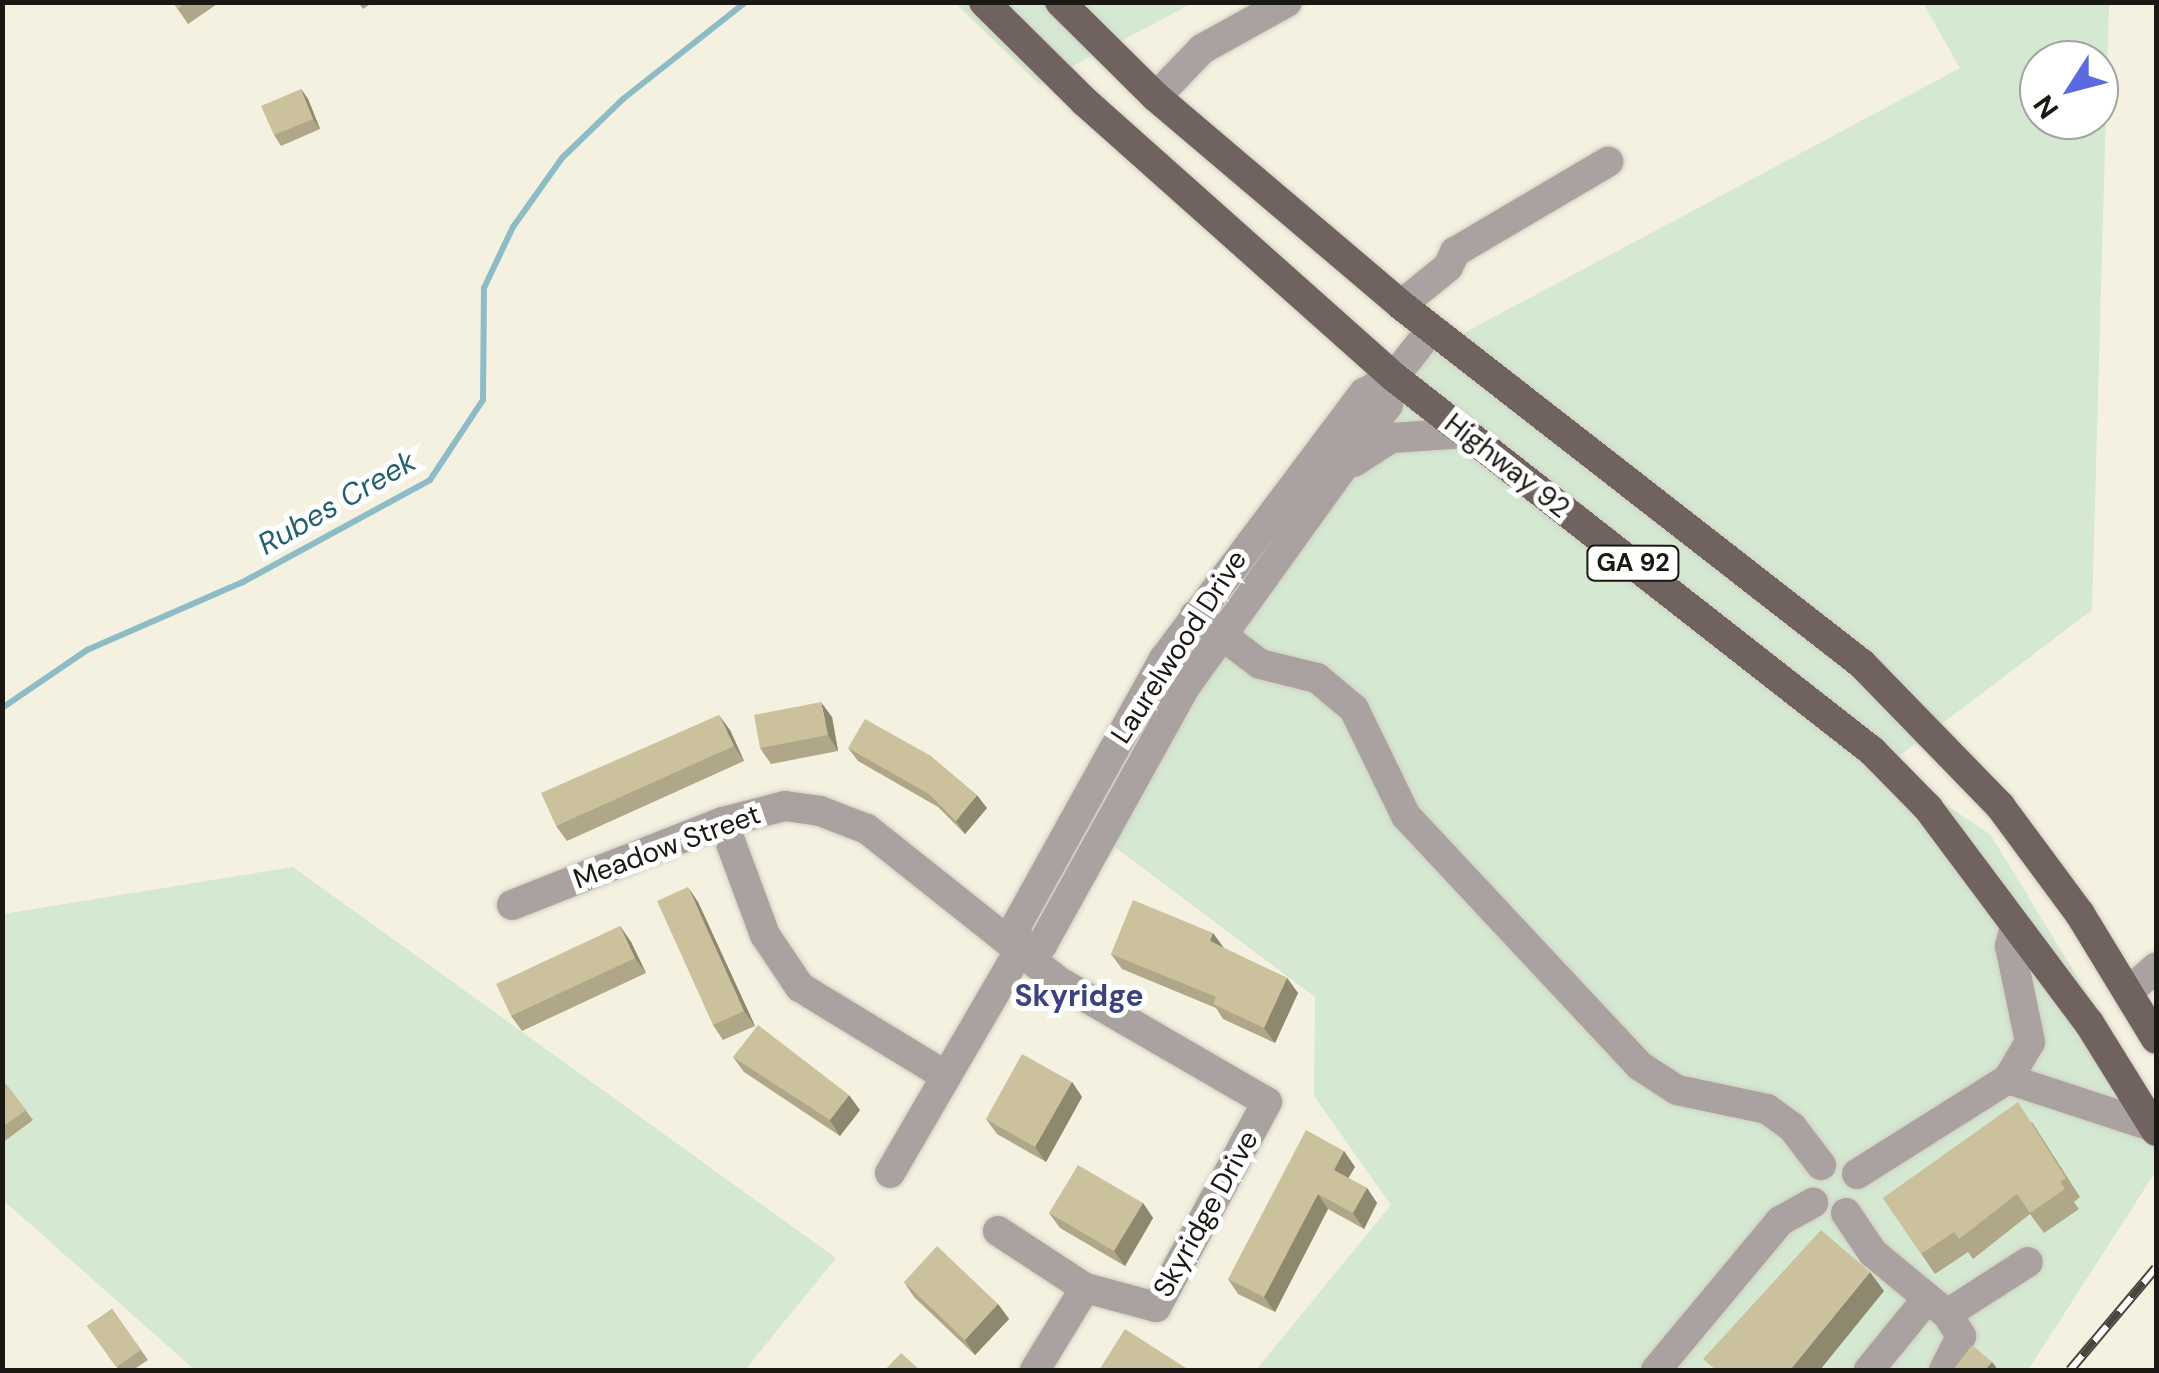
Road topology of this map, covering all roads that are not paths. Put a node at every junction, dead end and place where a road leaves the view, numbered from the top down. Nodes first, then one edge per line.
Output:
1 (984, 2) edge
2 (1060, 2) edge
3 (1288, 2) edge
4 (1156, 97) junction
5 (1608, 162) dead end
6 (1401, 305) junction
7 (1431, 330) junction
8 (1394, 377) junction
9 (1466, 433) junction
10 (1344, 470) junction
11 (1207, 624) junction
12 (723, 822) junction
13 (512, 905) dead end
14 (2014, 927) junction
15 (1018, 951) junction
16 (2156, 968) edge
17 (2128, 992) junction
18 (2088, 1023) junction
19 (2156, 1038) edge
20 (946, 1076) junction
21 (2008, 1079) junction
22 (2155, 1129) edge
23 (1821, 1165) junction
24 (890, 1172) dead end
25 (1857, 1174) junction
26 (1813, 1204) junction
27 (1846, 1213) junction
28 (998, 1231) dead end
29 (2028, 1262) dead end
30 (1086, 1288) junction
31 (1937, 1307) junction
32 (1035, 1370) edge
33 (1656, 1370) edge
34 (1869, 1370) edge
35 (1944, 1370) edge

1 - 8 main road, Highway 92 / GA 92
2 - 4 main road, GA 92
3 - 4 street
4 - 6 main road, GA 92
5 - 6 street
6 - 7 main road, GA 92
7 - 8 street, Laurelwood Drive
7 - 17 main road, GA 92
8 - 9 main road, Highway 92 / GA 92
8 - 10 street, Laurelwood Drive
8 - 11 street, Laurelwood Drive
9 - 10 street, Laurelwood Drive
9 - 14 main road, Highway 92 / GA 92
10 - 11 street, Laurelwood Drive
11 - 15 street, Laurelwood Drive
11 - 23 street
12 - 13 street, Meadow Street
12 - 15 street, Meadow Street
12 - 20 street
14 - 18 main road, Highway 92 / GA 92
14 - 21 street
15 - 20 street, Laurelwood Drive
15 - 30 street, Skyridge Drive
16 - 17 street
17 - 18 main road
17 - 19 main road, GA 92
18 - 22 main road, Highway 92 / GA 92
20 - 24 street, Laurelwood Drive
21 - 22 street
21 - 25 street
23 - 25 street
23 - 26 street
25 - 27 street
26 - 27 street
26 - 33 street
27 - 31 street
28 - 30 street, Skyridge Drive
29 - 31 street
30 - 32 street
31 - 34 street
31 - 35 street

